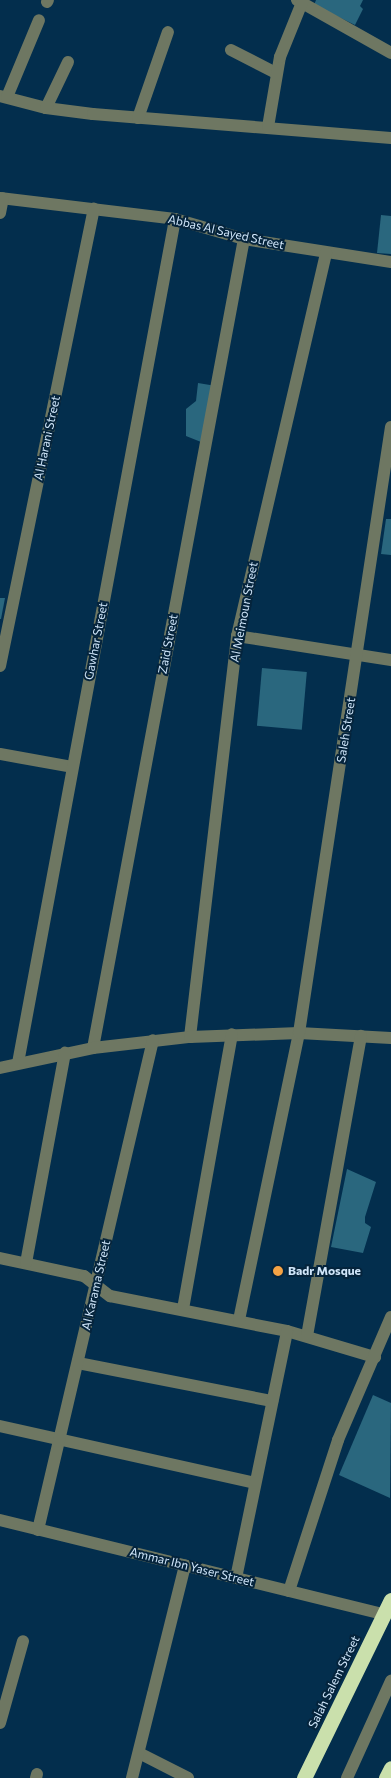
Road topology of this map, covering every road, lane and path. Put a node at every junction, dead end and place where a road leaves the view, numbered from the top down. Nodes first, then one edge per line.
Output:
1 (301, 1) edge
2 (38, 20) dead end
3 (168, 32) dead end
4 (231, 50) dead end
5 (391, 53) edge
6 (68, 62) dead end
7 (276, 73) junction
8 (4, 96) edge
9 (46, 108) junction
10 (138, 118) junction
11 (268, 128) junction
12 (391, 138) edge
13 (2, 198) edge
14 (94, 209) junction
15 (0, 213) edge
16 (176, 219) junction
17 (244, 239) junction
18 (326, 253) junction
19 (391, 262) edge
20 (391, 427) edge
21 (237, 636) junction
22 (357, 656) junction
23 (391, 660) edge
24 (0, 666) edge
25 (0, 754) edge
26 (72, 767) junction
27 (300, 1033) junction
28 (232, 1034) junction
29 (361, 1036) junction
30 (190, 1037) junction
31 (391, 1038) edge
32 (153, 1040) junction
33 (93, 1048) junction
34 (65, 1053) junction
35 (18, 1063) junction
36 (0, 1068) edge
37 (0, 1258) edge
38 (26, 1263) junction
39 (97, 1286) junction
40 (183, 1309) junction
41 (391, 1317) edge
42 (239, 1320) junction
43 (287, 1331) junction
44 (307, 1336) junction
45 (375, 1357) junction
46 (78, 1363) junction
47 (272, 1400) junction
48 (0, 1426) edge
49 (60, 1439) junction
50 (255, 1483) junction
51 (0, 1520) edge
52 (38, 1530) junction
53 (185, 1566) junction
54 (236, 1578) junction
55 (290, 1591) junction
56 (391, 1600) edge
57 (384, 1614) junction
58 (23, 1640) dead end
59 (391, 1681) edge
60 (0, 1723) edge
61 (139, 1753) junction
62 (391, 1768) edge
63 (132, 1778) edge
64 (188, 1778) edge
65 (304, 1778) edge
66 (347, 1778) edge
67 (386, 1778) edge

1 - 5 street
1 - 7 street
2 - 8 street
3 - 10 street
4 - 7 street
6 - 9 street
7 - 11 street
8 - 9 street
9 - 10 street
10 - 11 street
11 - 12 street
13 - 14 street, Abbas Al Sayed Street
13 - 15 street
14 - 16 street, Abbas Al Sayed Street
14 - 24 street, Al Harani Street
16 - 17 street, Abbas Al Sayed Street
16 - 26 street, Gawhar Street
17 - 18 street, Abbas Al Sayed Street
17 - 33 street, Zaid Street
18 - 19 street, Abbas Al Sayed Street
18 - 21 street, Al Meimoun Street
20 - 22 street, Saleh Street
21 - 22 street
21 - 30 street, Al Meimoun Street
22 - 23 street
22 - 27 street, Saleh Street
25 - 26 street
26 - 35 street, Gawhar Street
27 - 28 street
27 - 29 street
27 - 42 street, Saleh Street
28 - 30 street
28 - 40 street
29 - 31 street
29 - 44 street
30 - 32 street
32 - 33 street
32 - 39 street, Al Karama Street
33 - 34 street
34 - 35 street
34 - 38 street
35 - 36 street
37 - 38 street
38 - 39 street
39 - 40 street
39 - 46 street, Al Karama Street
40 - 42 street
41 - 45 street
42 - 43 street
43 - 44 street
43 - 47 street
44 - 45 street
45 - 55 street
46 - 47 street
46 - 49 street, Al Karama Street
47 - 50 street
48 - 49 street
49 - 50 street
49 - 52 street, Al Karama Street
50 - 54 street
51 - 52 street, Ammar Ibn Yaser Street
52 - 53 street, Ammar Ibn Yaser Street
53 - 54 street, Ammar Ibn Yaser Street
53 - 61 street
54 - 55 street, Ammar Ibn Yaser Street
55 - 57 street, Ammar Ibn Yaser Street
56 - 57 highway, Salah Salem Street
57 - 65 highway, Salah Salem Street
58 - 60 street
59 - 66 street
61 - 63 street
61 - 64 street
62 - 67 highway

